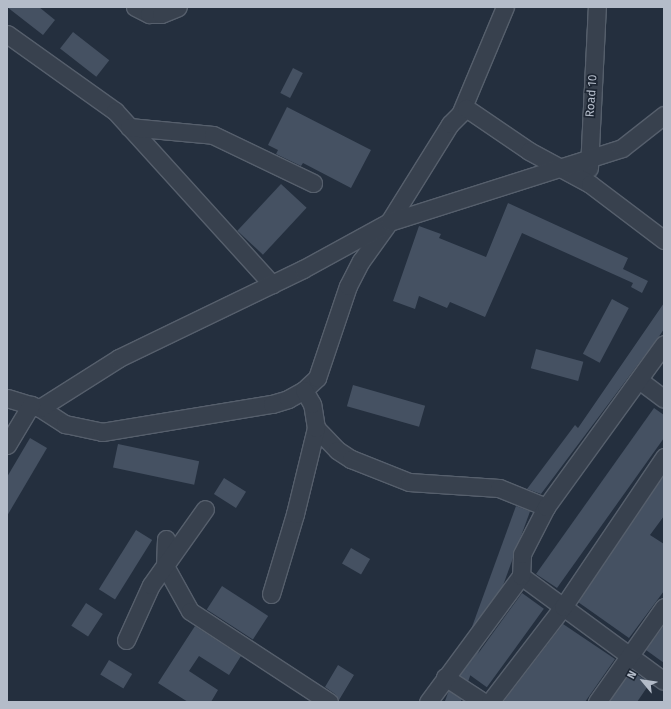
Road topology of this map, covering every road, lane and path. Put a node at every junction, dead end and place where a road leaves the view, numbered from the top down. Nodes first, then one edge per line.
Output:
1 (135, 7) edge
2 (178, 7) edge
3 (505, 7) edge
4 (597, 7) edge
5 (7, 34) edge
6 (460, 112) junction
7 (664, 115) edge
8 (129, 127) junction
9 (588, 158) junction
10 (559, 166) junction
11 (313, 183) dead end
12 (590, 184) junction
13 (389, 222) junction
14 (664, 240) edge
15 (272, 284) junction
16 (664, 344) edge
17 (639, 380) junction
18 (304, 390) junction
19 (7, 398) edge
20 (664, 399) edge
21 (36, 407) junction
22 (316, 428) junction
23 (7, 445) edge
24 (664, 457) edge
25 (546, 507) junction
26 (205, 509) dead end
27 (166, 539) dead end
28 (165, 566) junction
29 (521, 576) junction
30 (271, 594) dead end
31 (563, 607) junction
32 (664, 607) edge
33 (126, 640) dead end
34 (630, 656) junction
35 (446, 677) junction
36 (664, 681) edge
37 (329, 702) edge
38 (428, 702) edge
39 (483, 702) edge
40 (490, 702) edge
41 (597, 702) edge

1 - 2 street
3 - 6 street
4 - 9 street, Road 10
5 - 8 street
6 - 10 street
6 - 13 street
7 - 9 street
8 - 11 street
8 - 15 street
9 - 10 street
9 - 12 street, Road 10
10 - 12 street
10 - 13 street
12 - 14 street
13 - 15 street
13 - 18 street
15 - 21 street
16 - 17 street
17 - 20 street
17 - 25 street
18 - 21 street
18 - 22 street
19 - 21 street
21 - 23 street
22 - 25 street
22 - 30 street
24 - 31 street
25 - 29 street
26 - 28 street
27 - 28 street
28 - 33 street
28 - 37 street
29 - 31 street
29 - 35 street
31 - 34 street
31 - 40 street
32 - 34 street
34 - 36 street
34 - 41 street
35 - 38 street
35 - 39 street

